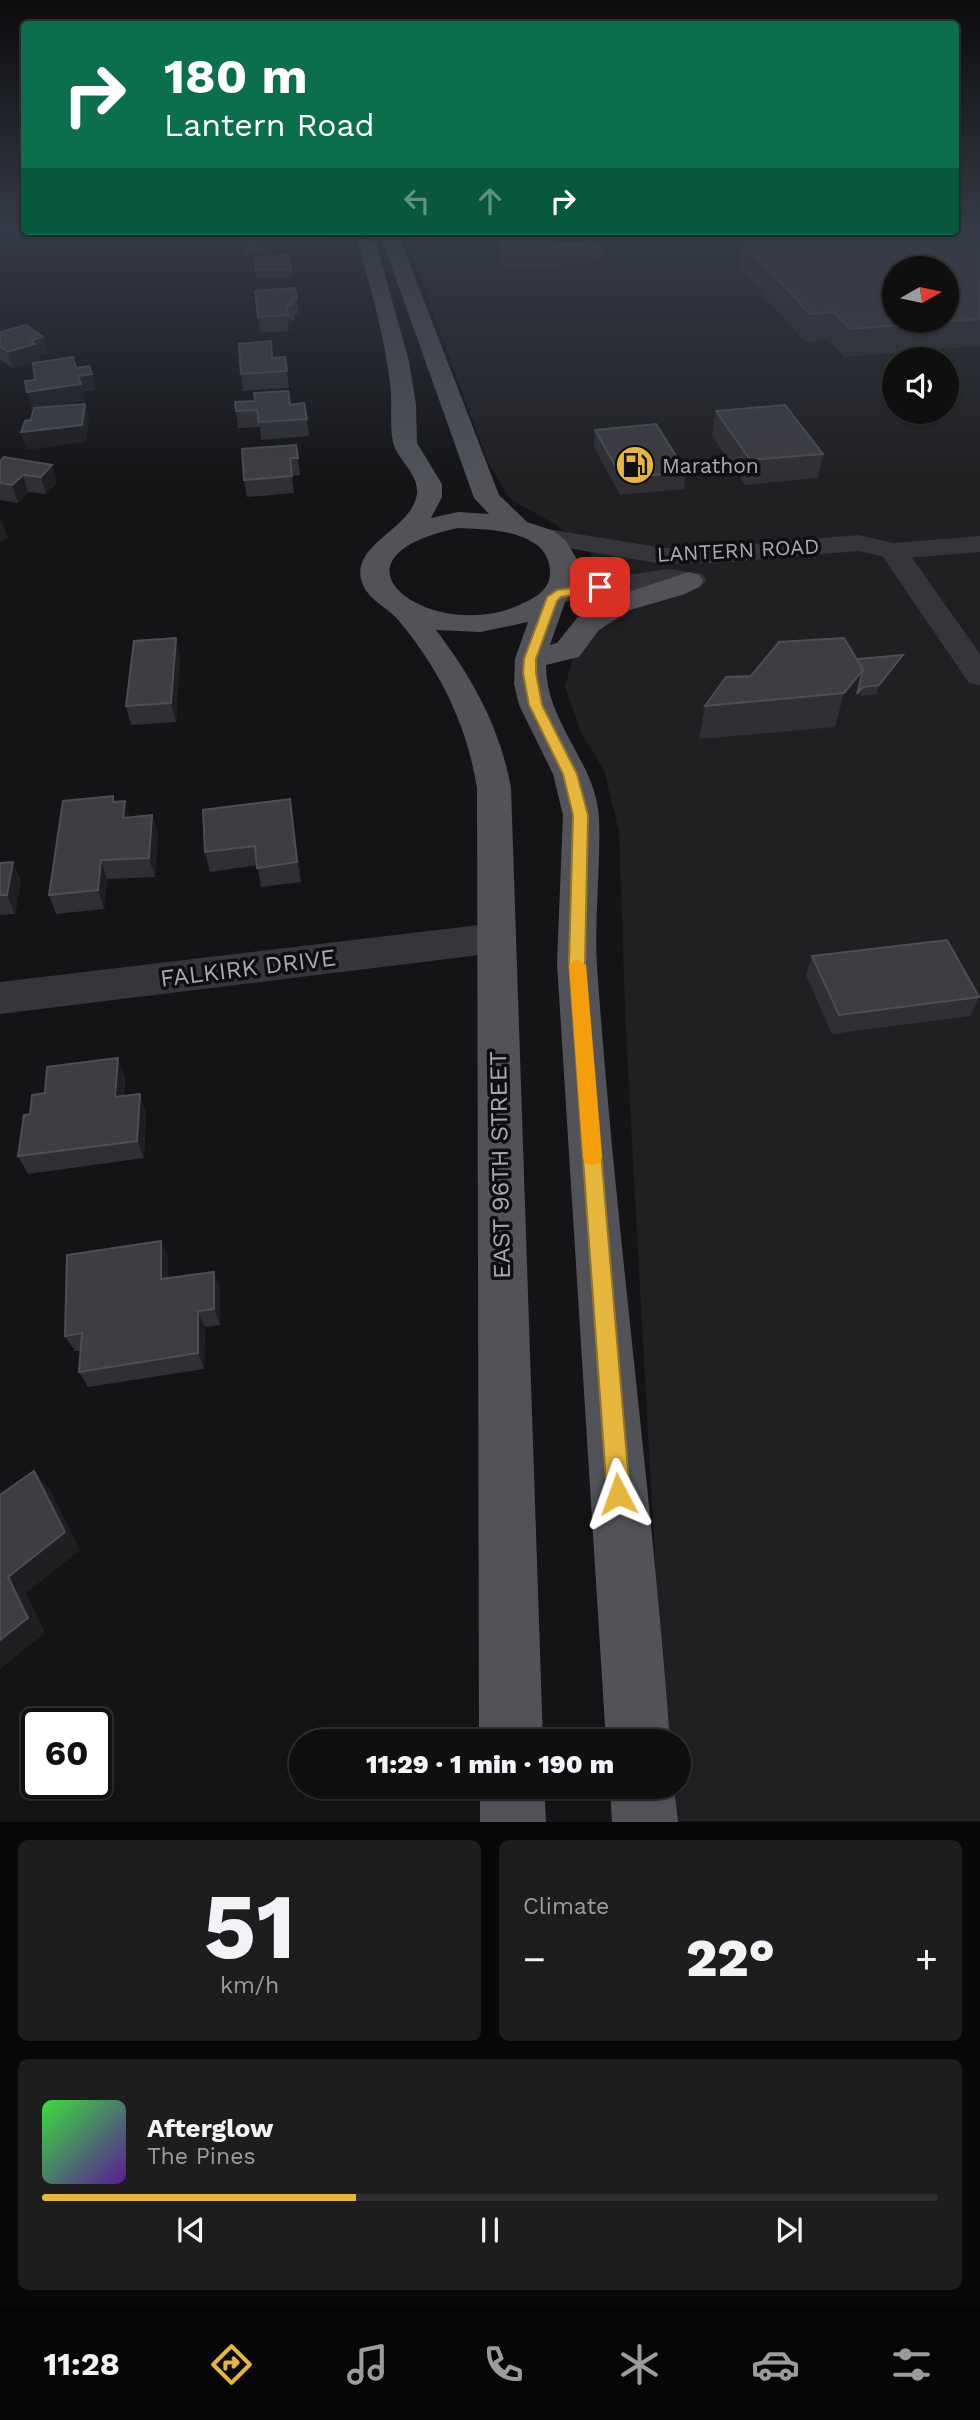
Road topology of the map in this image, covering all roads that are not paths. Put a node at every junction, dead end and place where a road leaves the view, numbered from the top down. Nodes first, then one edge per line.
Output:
1 (385, 313) edge
2 (418, 313) edge
3 (529, 531) junction
4 (403, 535) junction
5 (980, 544) edge
6 (893, 551) junction
7 (689, 581) junction
8 (554, 597) junction
9 (407, 611) junction
10 (530, 659) junction
11 (980, 676) edge
12 (496, 938) junction
13 (0, 998) edge
14 (511, 1729) edge
15 (637, 1729) edge
16 (512, 1799) edge
17 (643, 1799) edge
18 (513, 1822) edge
19 (645, 1822) edge

1 - 4 main road
2 - 3 main road
3 - 4 main road
3 - 6 street, LANTERN ROAD
3 - 8 main road
4 - 9 main road
5 - 6 street, LANTERN ROAD
6 - 7 street, LANTERN ROAD
6 - 11 street
7 - 8 street, LANTERN ROAD
7 - 10 main road
8 - 9 main road
8 - 10 main road
9 - 12 main road, EAST 96TH STREET
10 - 15 main road
12 - 13 street, FALKIRK DRIVE
12 - 14 main road, EAST 96TH STREET
16 - 18 main road
17 - 19 main road

